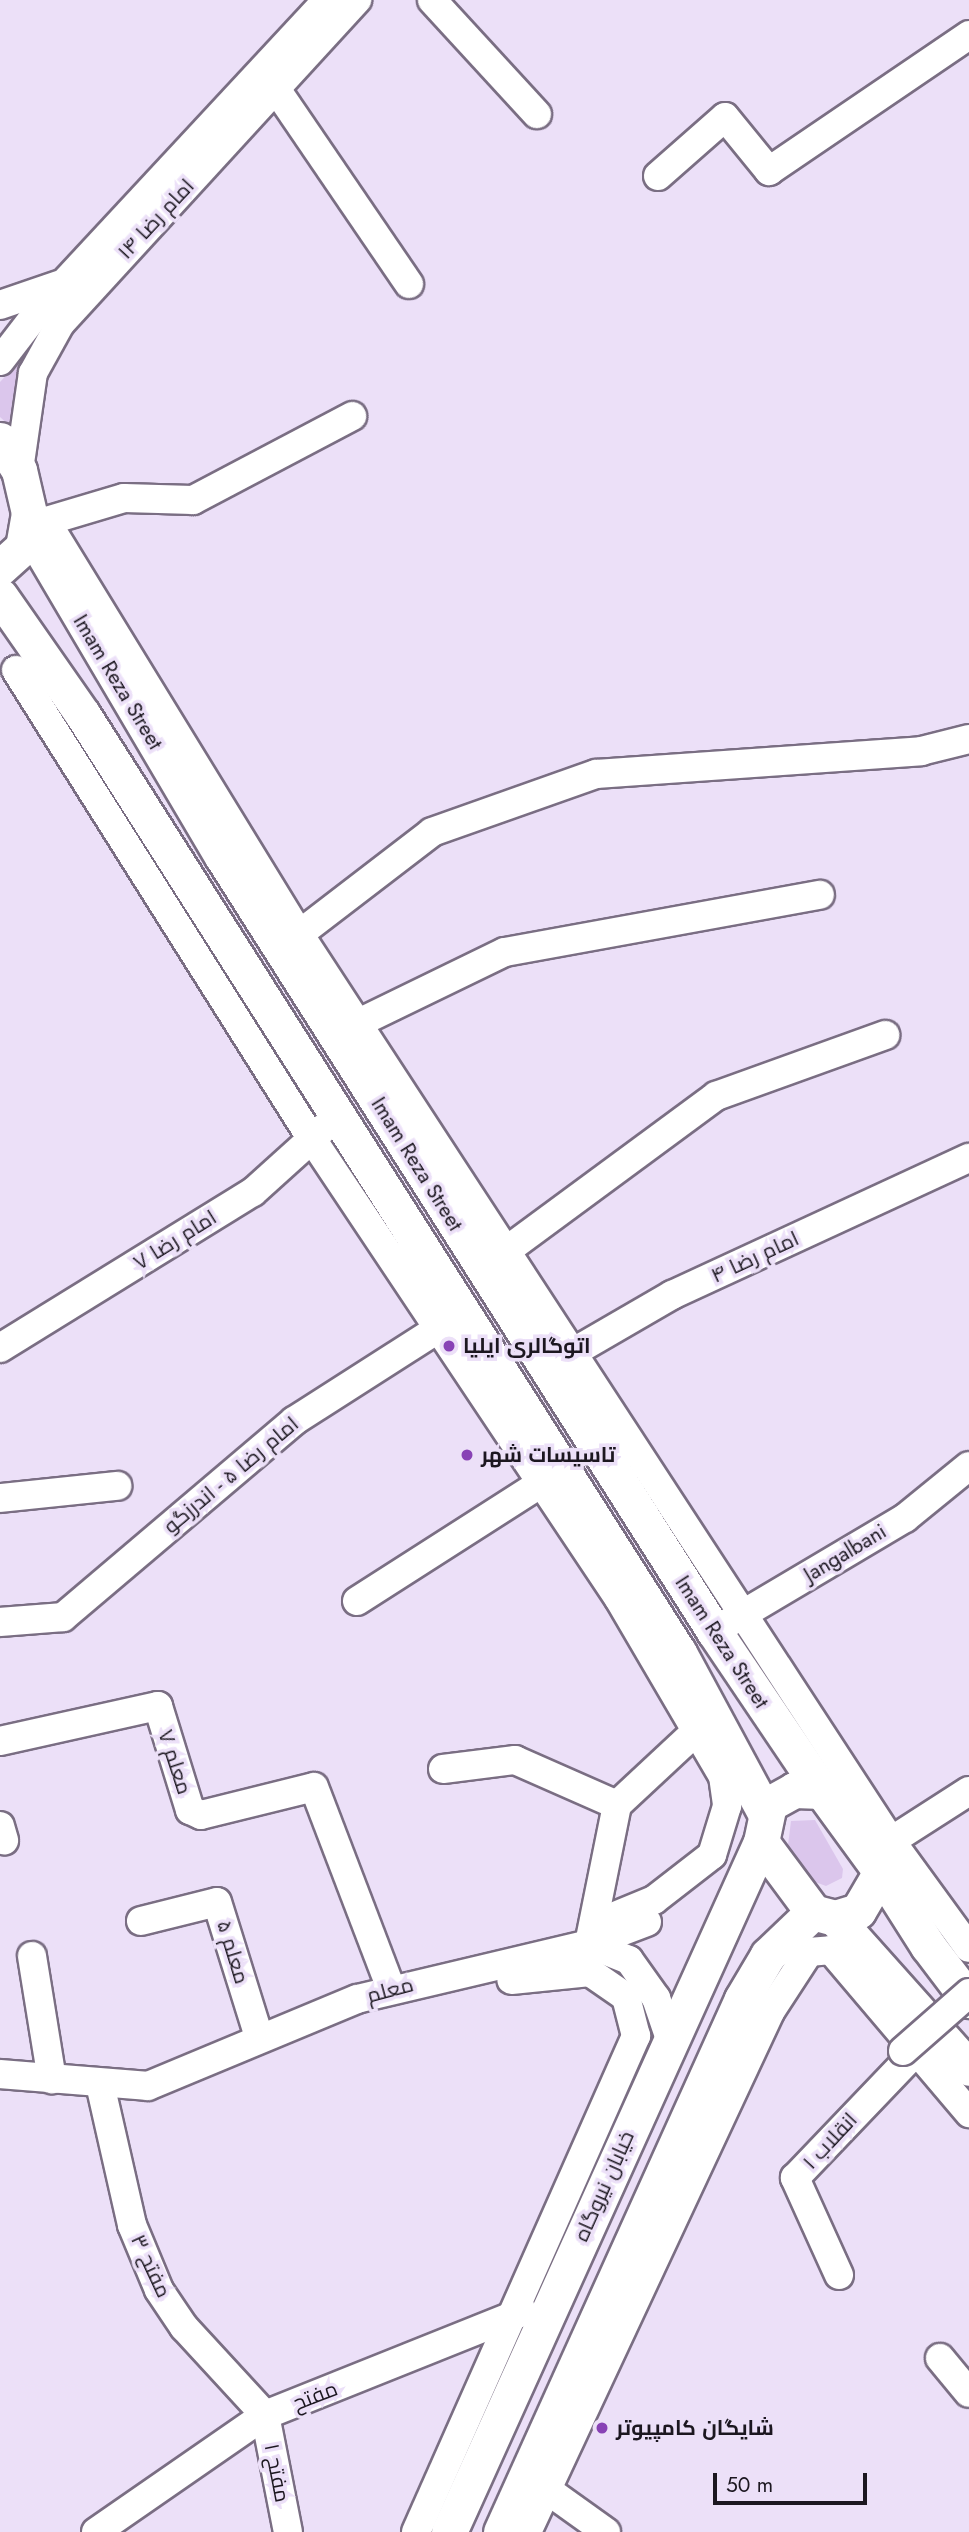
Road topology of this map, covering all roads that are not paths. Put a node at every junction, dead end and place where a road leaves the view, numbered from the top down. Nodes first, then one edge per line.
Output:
1 (327, 0) edge
2 (357, 0) edge
3 (432, 0) edge
4 (969, 35) edge
5 (276, 89) junction
6 (537, 114) dead end
7 (658, 176) dead end
8 (64, 282) junction
9 (409, 284) dead end
10 (0, 305) edge
11 (0, 361) edge
12 (352, 416) dead end
13 (0, 440) edge
14 (19, 470) junction
15 (37, 524) junction
16 (0, 568) edge
17 (0, 596) edge
18 (71, 603) junction
19 (11, 626) edge
20 (16, 670) dead end
21 (83, 715) junction
22 (969, 739) edge
23 (820, 895) dead end
24 (290, 941) junction
25 (346, 1029) junction
26 (885, 1035) dead end
27 (338, 1115) junction
28 (312, 1139) junction
29 (969, 1158) edge
30 (494, 1260) junction
31 (452, 1320) junction
32 (0, 1348) edge
33 (559, 1361) junction
34 (969, 1466) edge
35 (552, 1476) junction
36 (117, 1486) dead end
37 (0, 1498) edge
38 (357, 1601) dead end
39 (0, 1622) edge
40 (728, 1623) junction
41 (755, 1695) junction
42 (708, 1724) junction
43 (0, 1741) edge
44 (443, 1769) dead end
45 (822, 1791) junction
46 (969, 1791) edge
47 (617, 1805) junction
48 (762, 1830) junction
49 (880, 1856) junction
50 (824, 1915) junction
51 (615, 1916) dead end
52 (141, 1921) dead end
53 (583, 1936) junction
54 (928, 1946) junction
55 (969, 1948) edge
56 (32, 1956) dead end
57 (439, 1958) dead end
58 (890, 1976) junction
59 (699, 1979) junction
60 (391, 1989) junction
61 (969, 1993) edge
62 (447, 1994) dead end
63 (742, 1998) junction
64 (969, 2000) edge
65 (259, 2037) junction
66 (670, 2039) junction
67 (919, 2043) junction
68 (969, 2068) edge
69 (0, 2074) edge
70 (52, 2079) junction
71 (100, 2084) junction
72 (969, 2113) edge
73 (839, 2275) dead end
74 (554, 2299) junction
75 (514, 2316) junction
76 (940, 2358) dead end
77 (969, 2393) edge
78 (265, 2415) junction
79 (537, 2482) junction
80 (96, 2532) edge
81 (288, 2532) edge
82 (416, 2532) edge
83 (449, 2532) edge
84 (501, 2532) edge
85 (527, 2532) edge
86 (606, 2532) edge

1 - 8 street, امام رضا ۱۴
2 - 5 street, امام رضا ۱۴
3 - 6 street
4 - 7 street
5 - 9 street
5 - 14 street, امام رضا ۱۴
8 - 10 street
8 - 11 street, امام رضا ۱۴
12 - 15 street
13 - 14 main road
14 - 15 main road
15 - 16 main road
15 - 18 main road, Imam Reza Street
15 - 24 street
17 - 19 main road, Imam Reza Street
18 - 21 main road
18 - 24 main road, Imam Reza Street
19 - 21 main road, Imam Reza Street
20 - 28 street
21 - 27 main road, Imam Reza Street
22 - 24 street
23 - 25 street
24 - 25 main road, Imam Reza Street
25 - 30 main road, Imam Reza Street
26 - 30 street
27 - 28 street, امام رضا ۷
27 - 31 main road, Imam Reza Street
28 - 31 street
28 - 32 street, امام رضا ۷
29 - 33 street, امام رضا ۴
30 - 33 main road, Imam Reza Street
31 - 35 main road, Imam Reza Street
31 - 39 street, امام رضا ۵ - اندرزگو
33 - 40 main road, Imam Reza Street
34 - 40 street, Jangalbani
35 - 38 street
35 - 42 main road, Imam Reza Street
36 - 37 street
40 - 41 main road, Imam Reza Street
40 - 49 street
41 - 42 main road
41 - 45 main road, Imam Reza Street
42 - 47 street
42 - 48 main road, Imam Reza Street
42 - 51 street
43 - 60 street, معلم ۷
44 - 47 street
45 - 48 main road
45 - 49 main road, Imam Reza Street
46 - 49 street
47 - 53 street
48 - 50 main road, Imam Reza Street
48 - 53 street, معلم
48 - 59 main road, خیابان نیروگاه
49 - 50 main road
49 - 54 main road, Imam Reza Street
49 - 55 street
50 - 58 main road, Imam Reza Street
50 - 63 main road
52 - 65 street, معلم ۵
53 - 57 street
53 - 60 street, معلم
53 - 66 street
54 - 58 main road
54 - 64 main road, Imam Reza Street
56 - 70 street
58 - 67 main road, Imam Reza Street
59 - 63 main road
59 - 66 main road, خیابان نیروگاه
60 - 65 street, معلم
61 - 67 street, bridge
62 - 75 street
63 - 79 main road
65 - 71 street, معلم
66 - 74 main road, خیابان نیروگاه
67 - 68 main road, Imam Reza Street
67 - 72 street
67 - 73 street, انقلاب ۱
67 - 79 street
69 - 70 street, معلم
70 - 71 street, معلم
71 - 78 street, مفتح ۳
74 - 75 street, مفتح
74 - 83 main road, خیابان نیروگاه
75 - 78 street, مفتح
75 - 82 street
76 - 77 street
78 - 80 street, مفتح
78 - 81 street, مفتح ۱
79 - 84 main road
79 - 85 street
79 - 86 street

